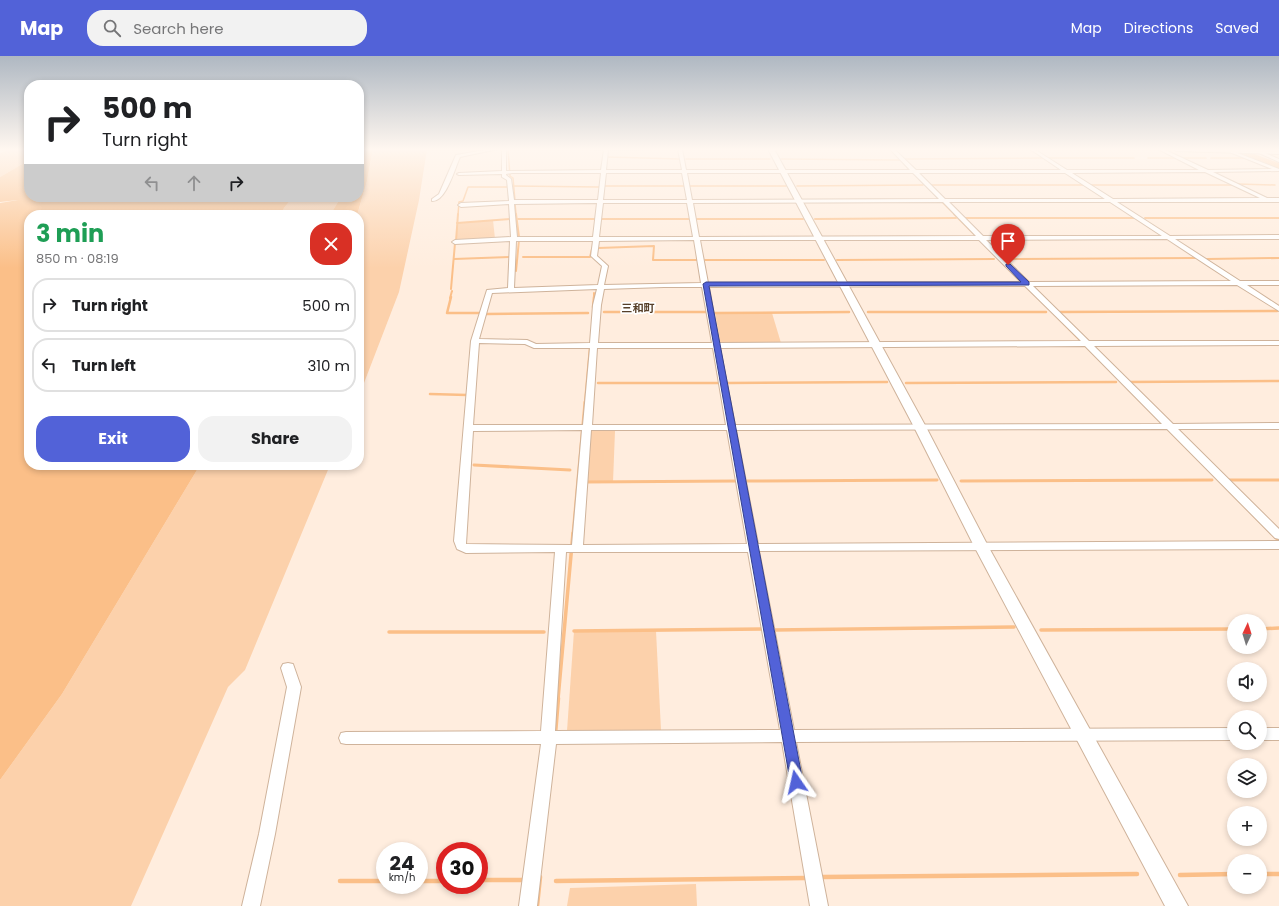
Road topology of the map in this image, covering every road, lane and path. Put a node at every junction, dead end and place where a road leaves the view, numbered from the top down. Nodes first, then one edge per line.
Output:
1 (443, 189) edge
2 (509, 189) edge
3 (602, 189) edge
4 (688, 189) edge
5 (793, 189) edge
6 (930, 189) edge
7 (1093, 189) edge
8 (1243, 189) edge
9 (434, 200) dead end
10 (1267, 200) junction
11 (1279, 200) edge
12 (799, 201) junction
13 (942, 201) junction
14 (1112, 201) junction
15 (510, 202) junction
16 (600, 202) junction
17 (691, 202) junction
18 (461, 205) dead end
19 (1279, 206) edge
20 (980, 237) junction
21 (1168, 237) junction
22 (1279, 237) edge
23 (513, 238) junction
24 (596, 238) junction
25 (697, 238) junction
26 (819, 238) junction
27 (455, 242) dead end
28 (1240, 283) junction
29 (1279, 283) edge
30 (706, 284) junction
31 (843, 284) junction
32 (1027, 284) junction
33 (600, 287) junction
34 (512, 290) junction
35 (1279, 309) edge
36 (475, 341) junction
37 (1279, 343) edge
38 (1084, 344) junction
39 (717, 345) junction
40 (876, 345) junction
41 (594, 346) junction
42 (1167, 426) junction
43 (1279, 426) edge
44 (732, 427) junction
45 (920, 427) junction
46 (469, 428) junction
47 (583, 428) junction
48 (1279, 535) edge
49 (1279, 545) edge
50 (981, 546) junction
51 (754, 547) junction
52 (570, 549) junction
53 (288, 668) dead end
54 (1227, 734) edge
55 (1267, 734) edge
56 (1279, 734) edge
57 (787, 735) junction
58 (1085, 735) junction
59 (346, 738) dead end
60 (553, 738) junction
61 (251, 906) edge
62 (528, 906) edge
63 (819, 906) edge
64 (1177, 906) edge

1 - 9 street
2 - 15 street
3 - 16 street
4 - 17 street
5 - 12 street
6 - 13 street
7 - 14 street
8 - 10 street
10 - 11 street
10 - 14 street
10 - 19 street
12 - 13 street
12 - 17 street
12 - 26 street
13 - 14 street
13 - 20 street
14 - 21 street
15 - 16 street
15 - 18 street
15 - 23 street
16 - 17 street
16 - 24 street
17 - 25 street
20 - 21 street
20 - 26 street
20 - 32 street
21 - 22 street
21 - 28 street
23 - 24 street
23 - 27 street
23 - 34 street
24 - 25 street
24 - 33 street
25 - 26 street
25 - 30 street
26 - 31 street
28 - 29 street
28 - 32 street
28 - 35 street
30 - 31 street
30 - 33 street
30 - 39 street
31 - 32 street
31 - 40 street
32 - 38 street
33 - 34 street
33 - 41 street
34 - 36 street
36 - 41 street
36 - 46 street
37 - 38 street
38 - 40 street
38 - 42 street
39 - 40 street
39 - 41 street
39 - 44 street
40 - 45 street
41 - 47 street
42 - 43 street
42 - 45 street
42 - 48 street
44 - 45 street
44 - 47 street
44 - 51 street
45 - 50 street
46 - 47 street
46 - 52 street
47 - 52 street
49 - 50 street
50 - 51 street
50 - 58 street
51 - 52 street
51 - 57 street
52 - 60 street
53 - 61 street
54 - 58 street
55 - 56 street
57 - 58 street
57 - 60 street
57 - 63 street
58 - 64 street
59 - 60 street
60 - 62 street

